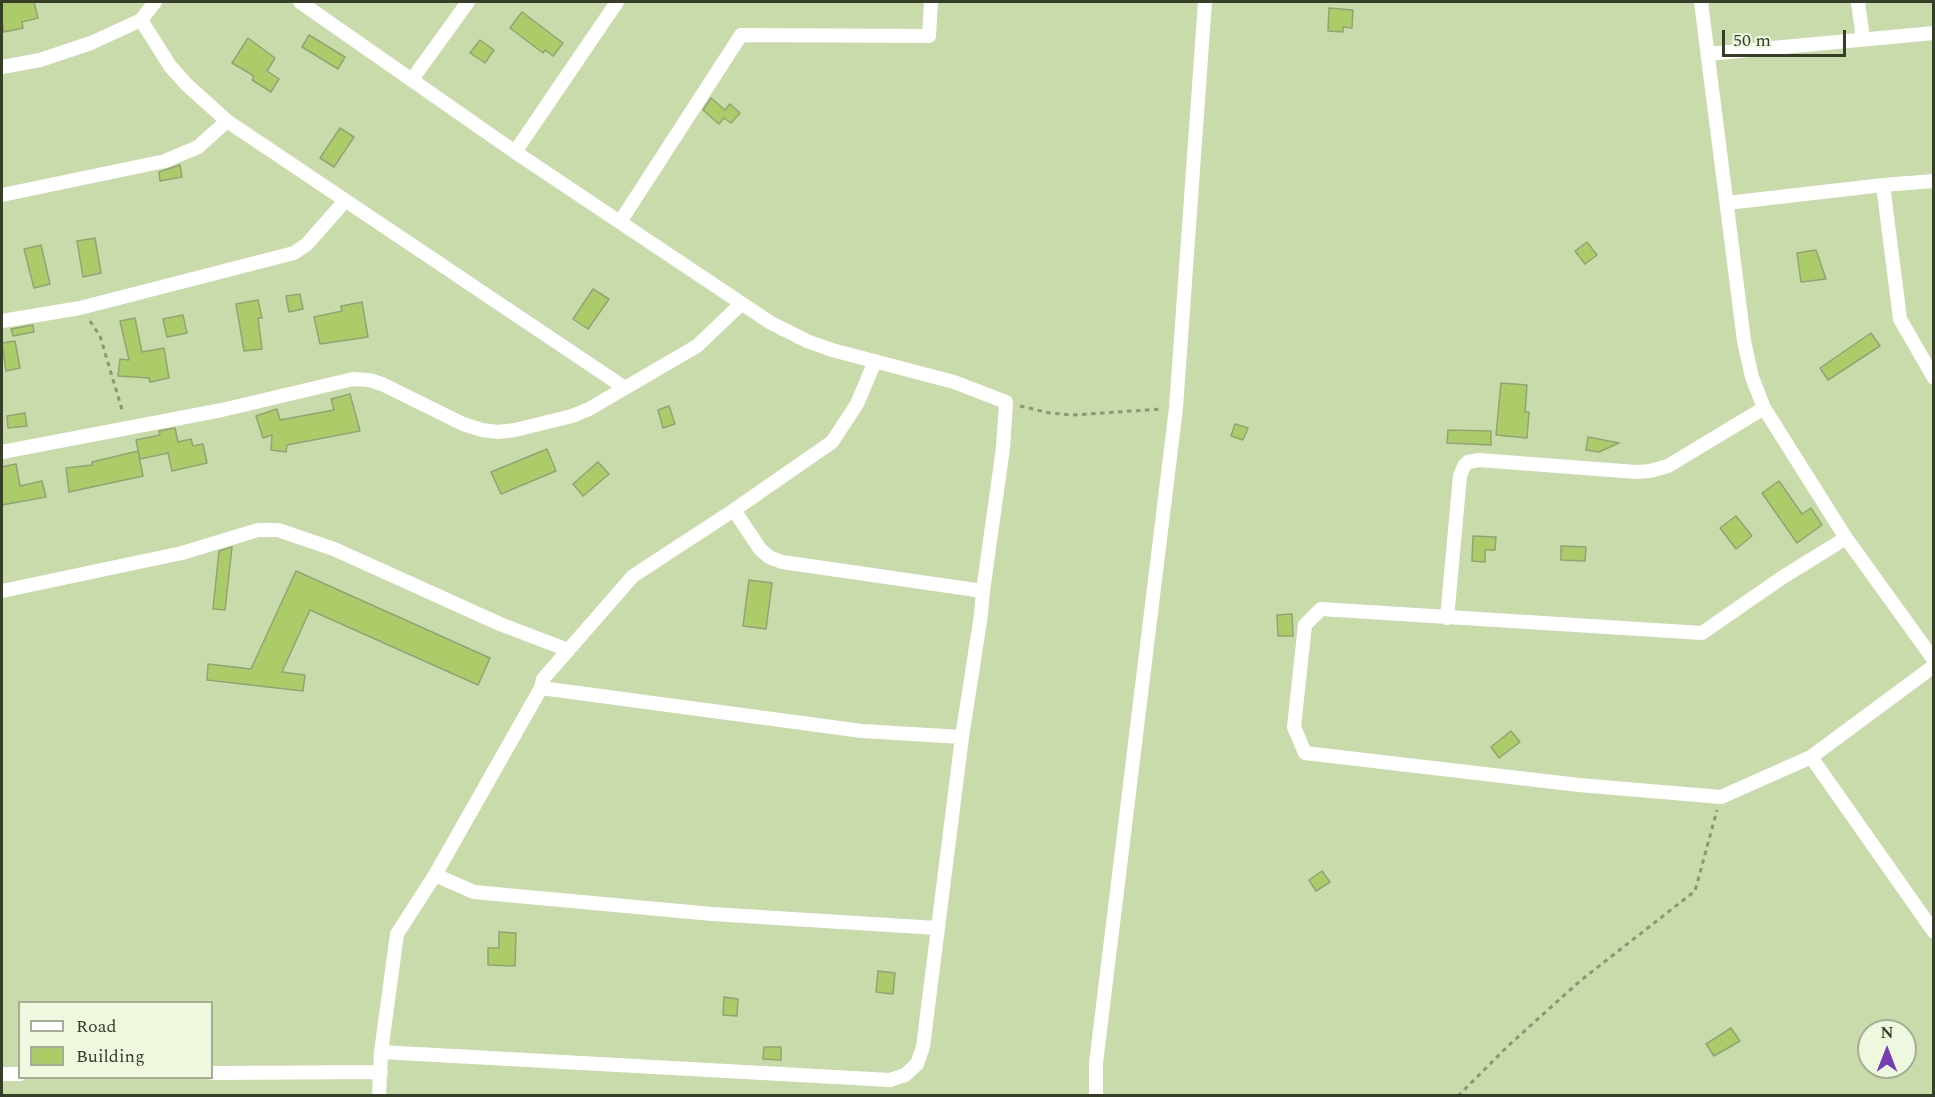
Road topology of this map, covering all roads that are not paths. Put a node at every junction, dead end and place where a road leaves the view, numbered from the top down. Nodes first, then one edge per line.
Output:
1 (155, 2) edge
2 (300, 2) edge
3 (468, 2) edge
4 (617, 2) edge
5 (931, 2) edge
6 (1205, 2) edge
7 (1701, 2) edge
8 (1858, 2) edge
9 (141, 20) junction
10 (1934, 33) edge
11 (1863, 39) junction
12 (1708, 54) junction
13 (2, 67) edge
14 (413, 78) junction
15 (227, 121) junction
16 (515, 152) junction
17 (1934, 181) edge
18 (1883, 185) junction
19 (2, 195) edge
20 (345, 201) junction
21 (1727, 203) junction
22 (620, 222) junction
23 (741, 304) junction
24 (2, 321) edge
25 (875, 361) junction
26 (1934, 378) edge
27 (625, 388) junction
28 (1764, 408) junction
29 (2, 452) edge
30 (734, 510) junction
31 (1846, 538) junction
32 (2, 591) edge
33 (983, 591) junction
34 (1447, 618) junction
35 (568, 650) junction
36 (1934, 660) edge
37 (1934, 666) edge
38 (541, 688) junction
39 (962, 737) junction
40 (1811, 757) junction
41 (435, 875) junction
42 (937, 928) junction
43 (1934, 932) edge
44 (381, 1052) junction
45 (381, 1072) junction
46 (213, 1073) edge
47 (2, 1074) edge
48 (18, 1074) edge
49 (379, 1095) edge
50 (1096, 1095) edge

1 - 9 street
2 - 14 street
3 - 14 street
4 - 16 street
5 - 22 street
6 - 50 street
7 - 12 street
8 - 11 street
9 - 13 street
9 - 15 street
10 - 11 street
11 - 12 street
12 - 21 street
14 - 16 street
15 - 19 street
15 - 20 street
16 - 22 street
17 - 18 street
18 - 21 street
18 - 26 street
20 - 24 street
20 - 27 street
21 - 28 street
22 - 23 street
23 - 25 street
23 - 27 street
25 - 30 street
25 - 33 street
27 - 29 street
28 - 31 street
28 - 34 street
30 - 33 street
30 - 35 street
31 - 34 street
31 - 36 street
32 - 35 street
33 - 39 street
34 - 40 street
35 - 38 street
37 - 40 street
38 - 39 street
38 - 41 street
39 - 42 street
40 - 43 street
41 - 42 street
41 - 44 street
42 - 44 street
44 - 45 street
45 - 46 street
45 - 49 street
47 - 48 street

